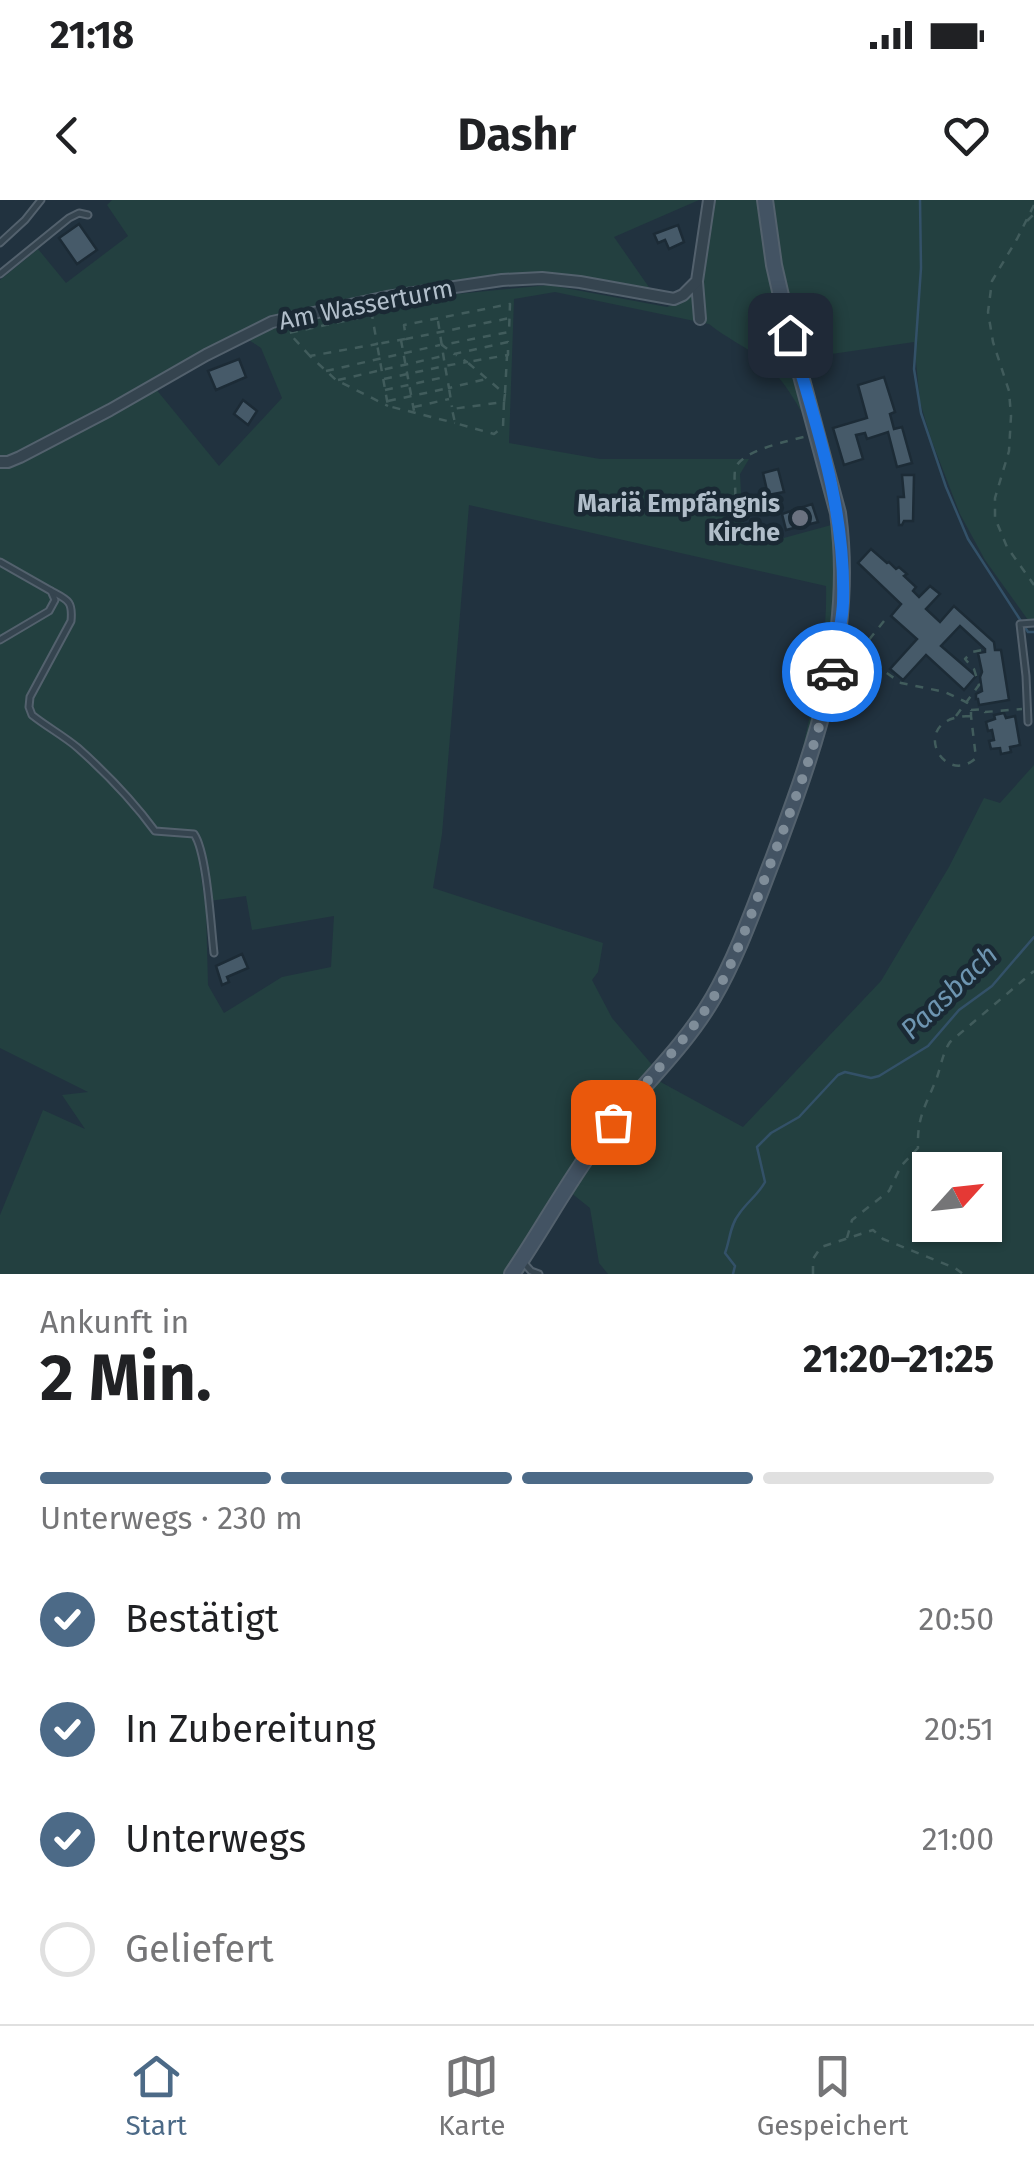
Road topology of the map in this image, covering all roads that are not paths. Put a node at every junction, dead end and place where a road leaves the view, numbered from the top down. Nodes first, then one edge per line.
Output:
1 (41, 200) edge
2 (709, 200) edge
3 (765, 200) edge
4 (88, 215) dead end
5 (0, 243) edge
6 (0, 274) edge
7 (697, 281) junction
8 (700, 319) dead end
9 (0, 462) edge
10 (0, 562) edge
11 (51, 591) junction
12 (1033, 623) edge
13 (0, 640) edge
14 (1028, 722) dead end
15 (214, 954) dead end
16 (522, 1260) junction
17 (512, 1274) edge
18 (538, 1274) edge

1 - 5 lane
2 - 7 street
3 - 16 street
4 - 6 lane
7 - 8 street
7 - 9 street, Am Wasserturm
10 - 11 lane
11 - 13 lane
11 - 15 lane
12 - 14 lane
16 - 17 street
16 - 18 lane

